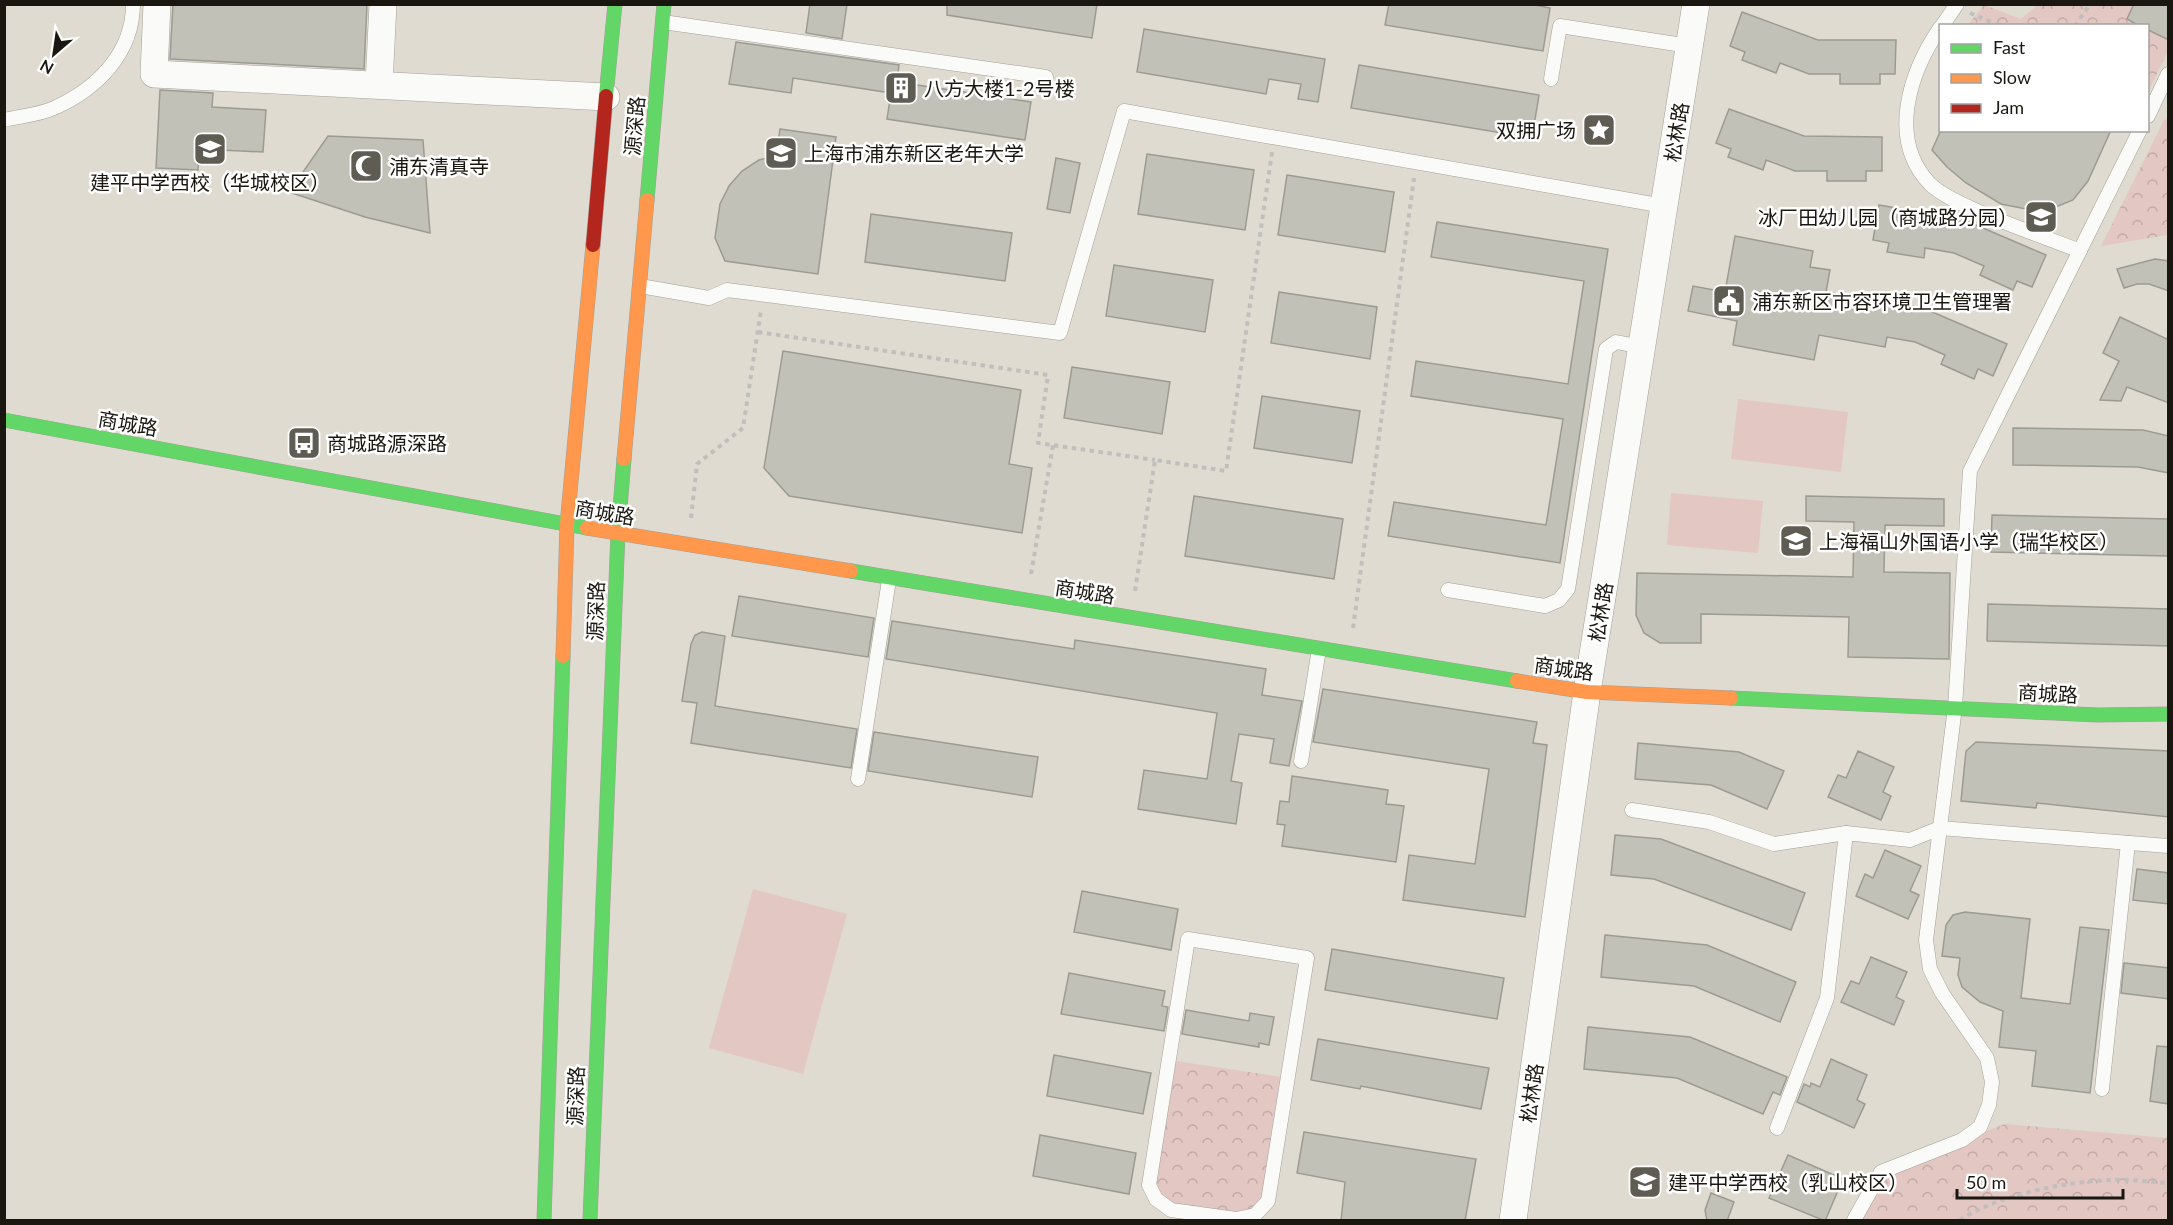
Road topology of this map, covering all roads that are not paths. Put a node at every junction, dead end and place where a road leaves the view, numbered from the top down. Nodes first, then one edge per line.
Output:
1 (133, 4) edge
2 (157, 4) edge
3 (383, 4) edge
4 (615, 4) edge
5 (664, 4) edge
6 (1696, 4) edge
7 (1956, 6) edge
8 (663, 22) junction
9 (1944, 24) edge
10 (1939, 31) edge
11 (1689, 46) junction
12 (2169, 74) edge
13 (1046, 77) dead end
14 (1551, 78) dead end
15 (379, 84) junction
16 (606, 97) junction
17 (2149, 114) edge
18 (4, 120) edge
19 (2139, 132) edge
20 (1664, 206) junction
21 (2080, 251) junction
22 (640, 286) junction
23 (1642, 347) junction
24 (4, 420) edge
25 (567, 525) junction
26 (618, 533) junction
27 (889, 580) junction
28 (1448, 591) dead end
29 (1319, 649) junction
30 (1587, 692) junction
31 (1955, 707) junction
32 (2169, 714) edge
33 (1300, 761) dead end
34 (858, 779) dead end
35 (1632, 810) dead end
36 (1940, 828) junction
37 (1846, 833) junction
38 (2128, 843) junction
39 (2169, 846) edge
40 (2102, 1089) dead end
41 (1777, 1128) dead end
42 (1236, 1220) edge
43 (544, 1221) edge
44 (590, 1221) edge
45 (1513, 1221) edge
46 (1854, 1221) edge

1 - 18 lane
2 - 15 street
3 - 15 street
4 - 16 main road, 源深路
5 - 8 main road, 源深路
6 - 11 street, 松林路
7 - 9 lane
8 - 13 lane
8 - 22 main road, 源深路
10 - 21 lane
11 - 14 lane
11 - 20 street, 松林路
12 - 17 lane
15 - 16 street
16 - 25 main road, 源深路
19 - 21 lane
20 - 22 lane
20 - 23 street, 松林路
21 - 31 lane
22 - 26 main road, 源深路
23 - 28 lane
23 - 30 street, 松林路
24 - 25 main road, 商城路
25 - 26 main road, 商城路
25 - 43 main road, 源深路
26 - 27 main road, 商城路
26 - 44 main road, 源深路
27 - 29 main road, 商城路
27 - 34 lane
29 - 30 main road, 商城路
29 - 33 lane
30 - 31 main road, 商城路
30 - 45 street, 松林路
31 - 32 main road, 商城路
31 - 36 lane
35 - 37 lane
36 - 37 lane
36 - 38 lane
36 - 46 lane
37 - 41 lane
38 - 39 lane
38 - 40 lane
42 - 42 lane

